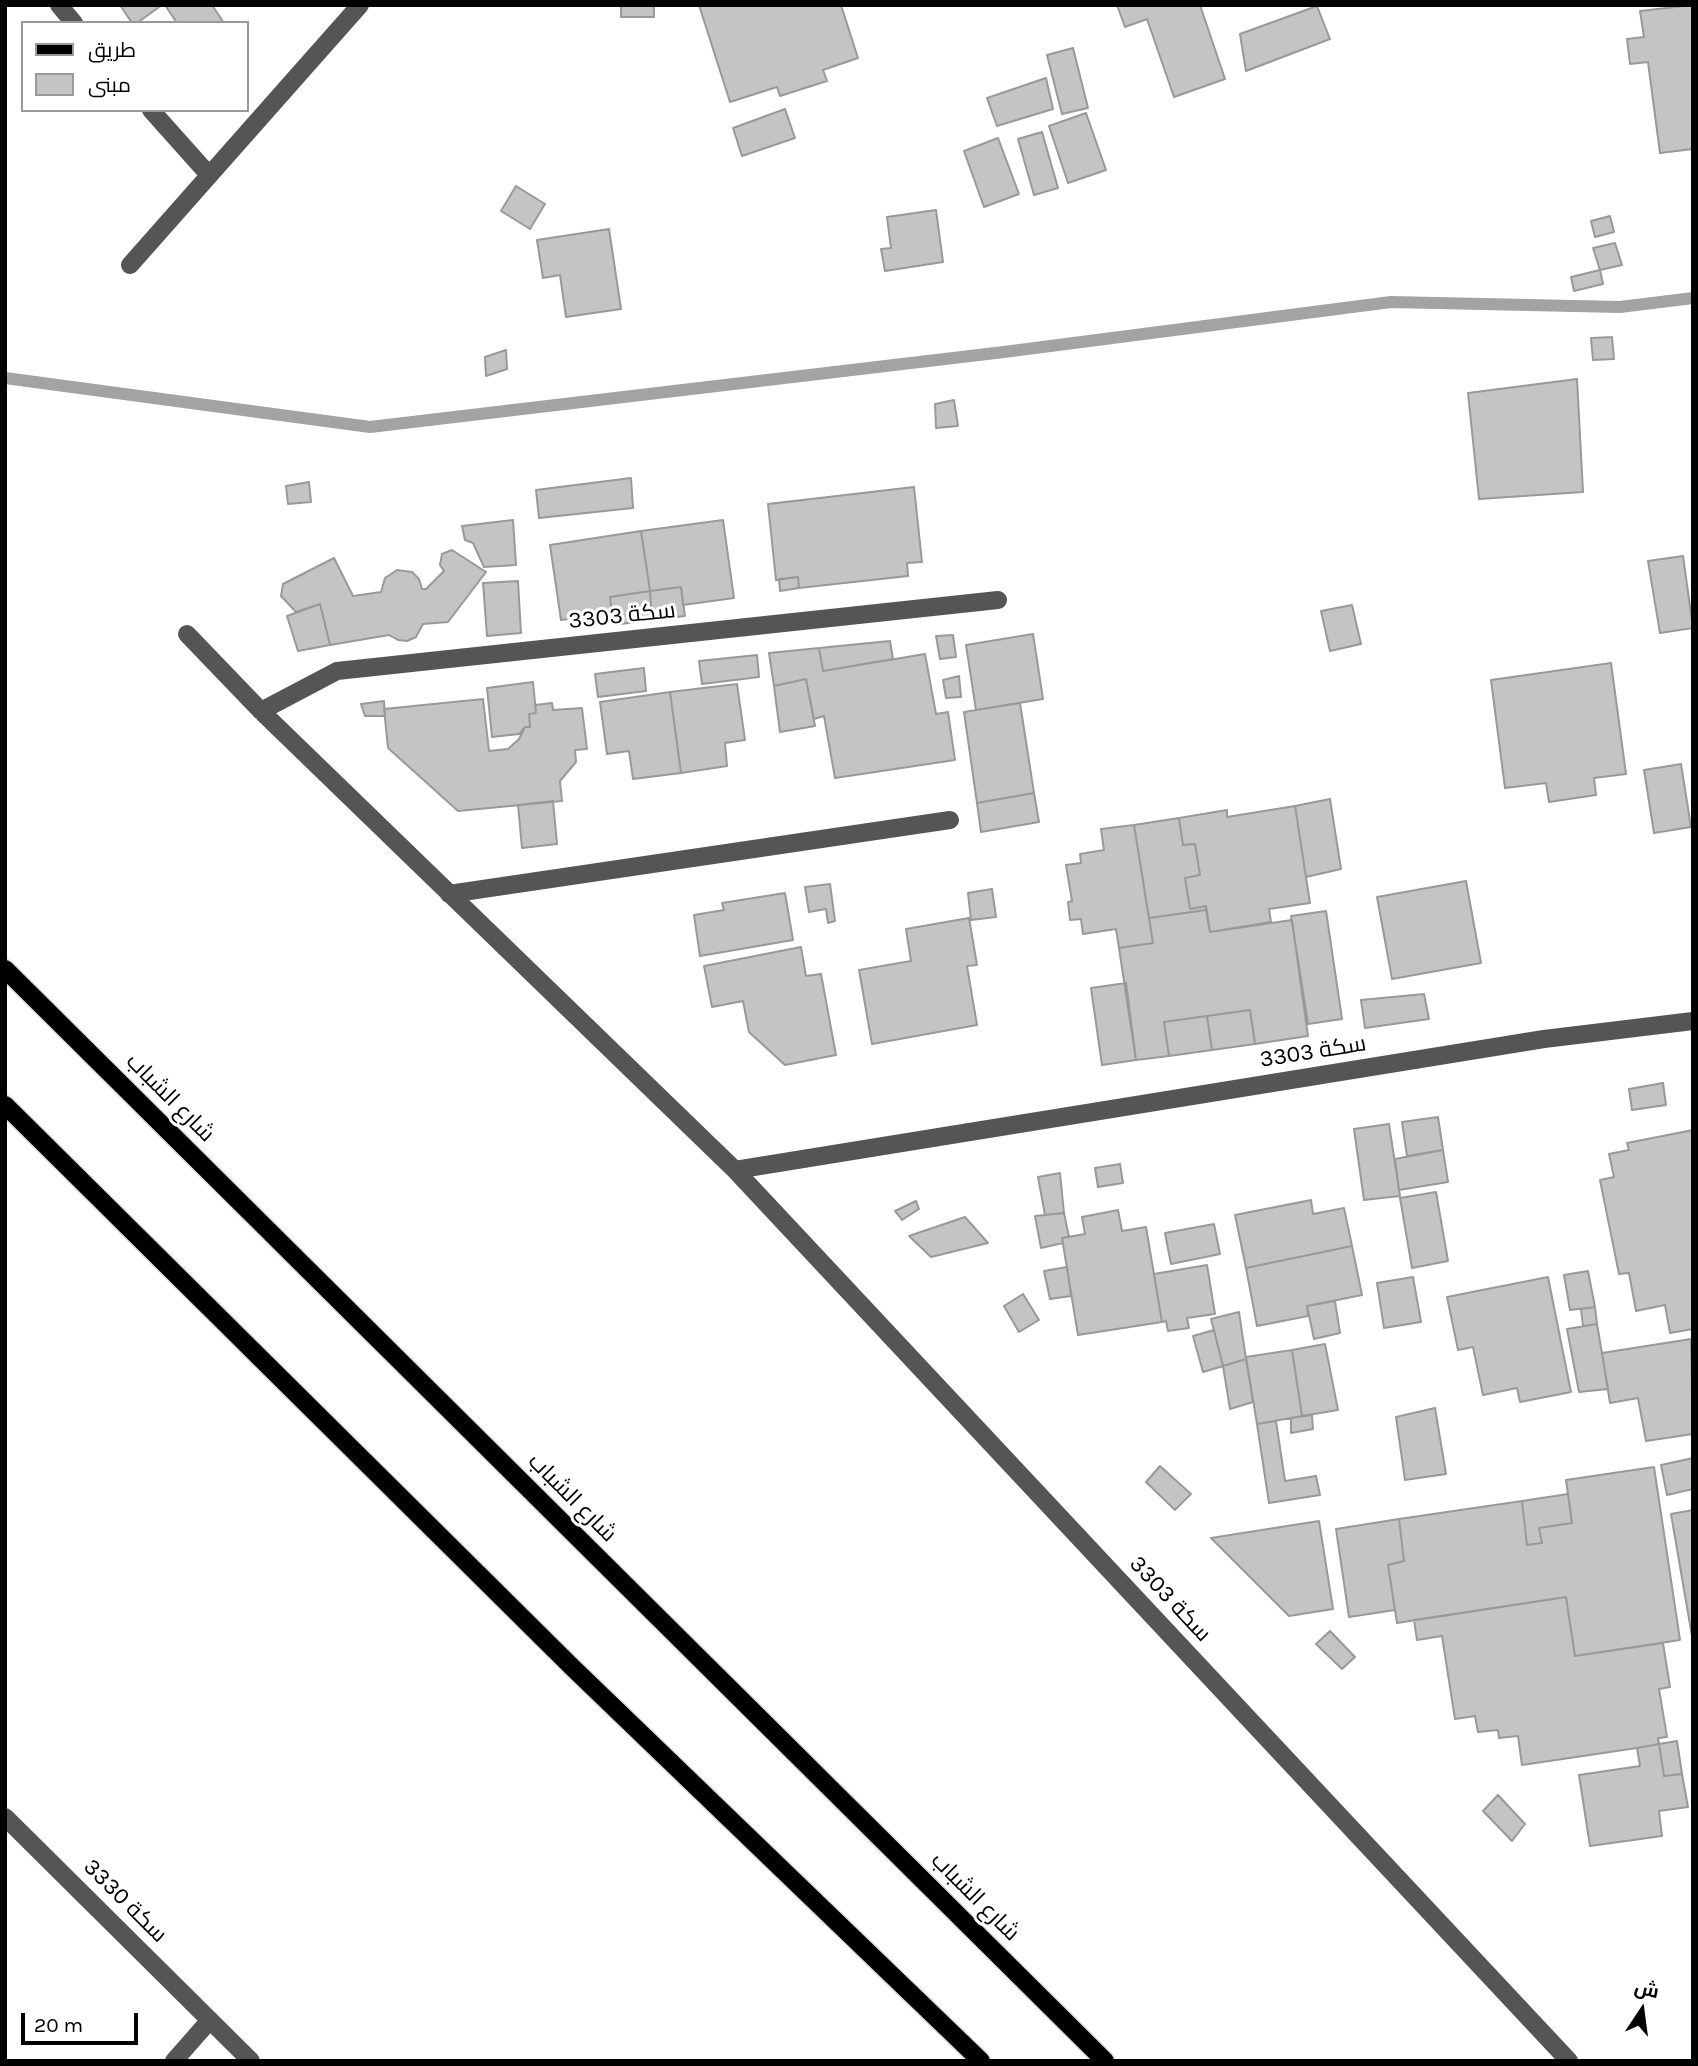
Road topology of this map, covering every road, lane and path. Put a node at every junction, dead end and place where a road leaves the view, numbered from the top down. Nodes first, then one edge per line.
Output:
1 (59, 5) edge
2 (360, 5) edge
3 (72, 21) edge
4 (153, 112) edge
5 (209, 175) junction
6 (130, 265) dead end
7 (998, 600) dead end
8 (187, 634) dead end
9 (261, 711) junction
10 (950, 820) dead end
11 (449, 894) junction
12 (5, 969) edge
13 (1693, 1020) edge
14 (5, 1105) edge
15 (735, 1170) junction
16 (5, 1817) edge
17 (210, 2020) junction
18 (174, 2061) edge
19 (251, 2061) edge
20 (981, 2061) edge
21 (1105, 2061) edge
22 (1569, 2061) edge

1 - 3 street
2 - 5 street
4 - 5 street
5 - 6 street
7 - 9 street, سكة 3303
8 - 9 street, سكة 3303
9 - 11 street, سكة 3303
10 - 11 street
11 - 15 street, سكة 3303
12 - 21 main road, شارع الشباب
13 - 15 street, سكة 3303
14 - 20 main road
15 - 22 street, سكة 3303
16 - 17 street, سكة 3330
17 - 18 street
17 - 19 street, سكة 3330

